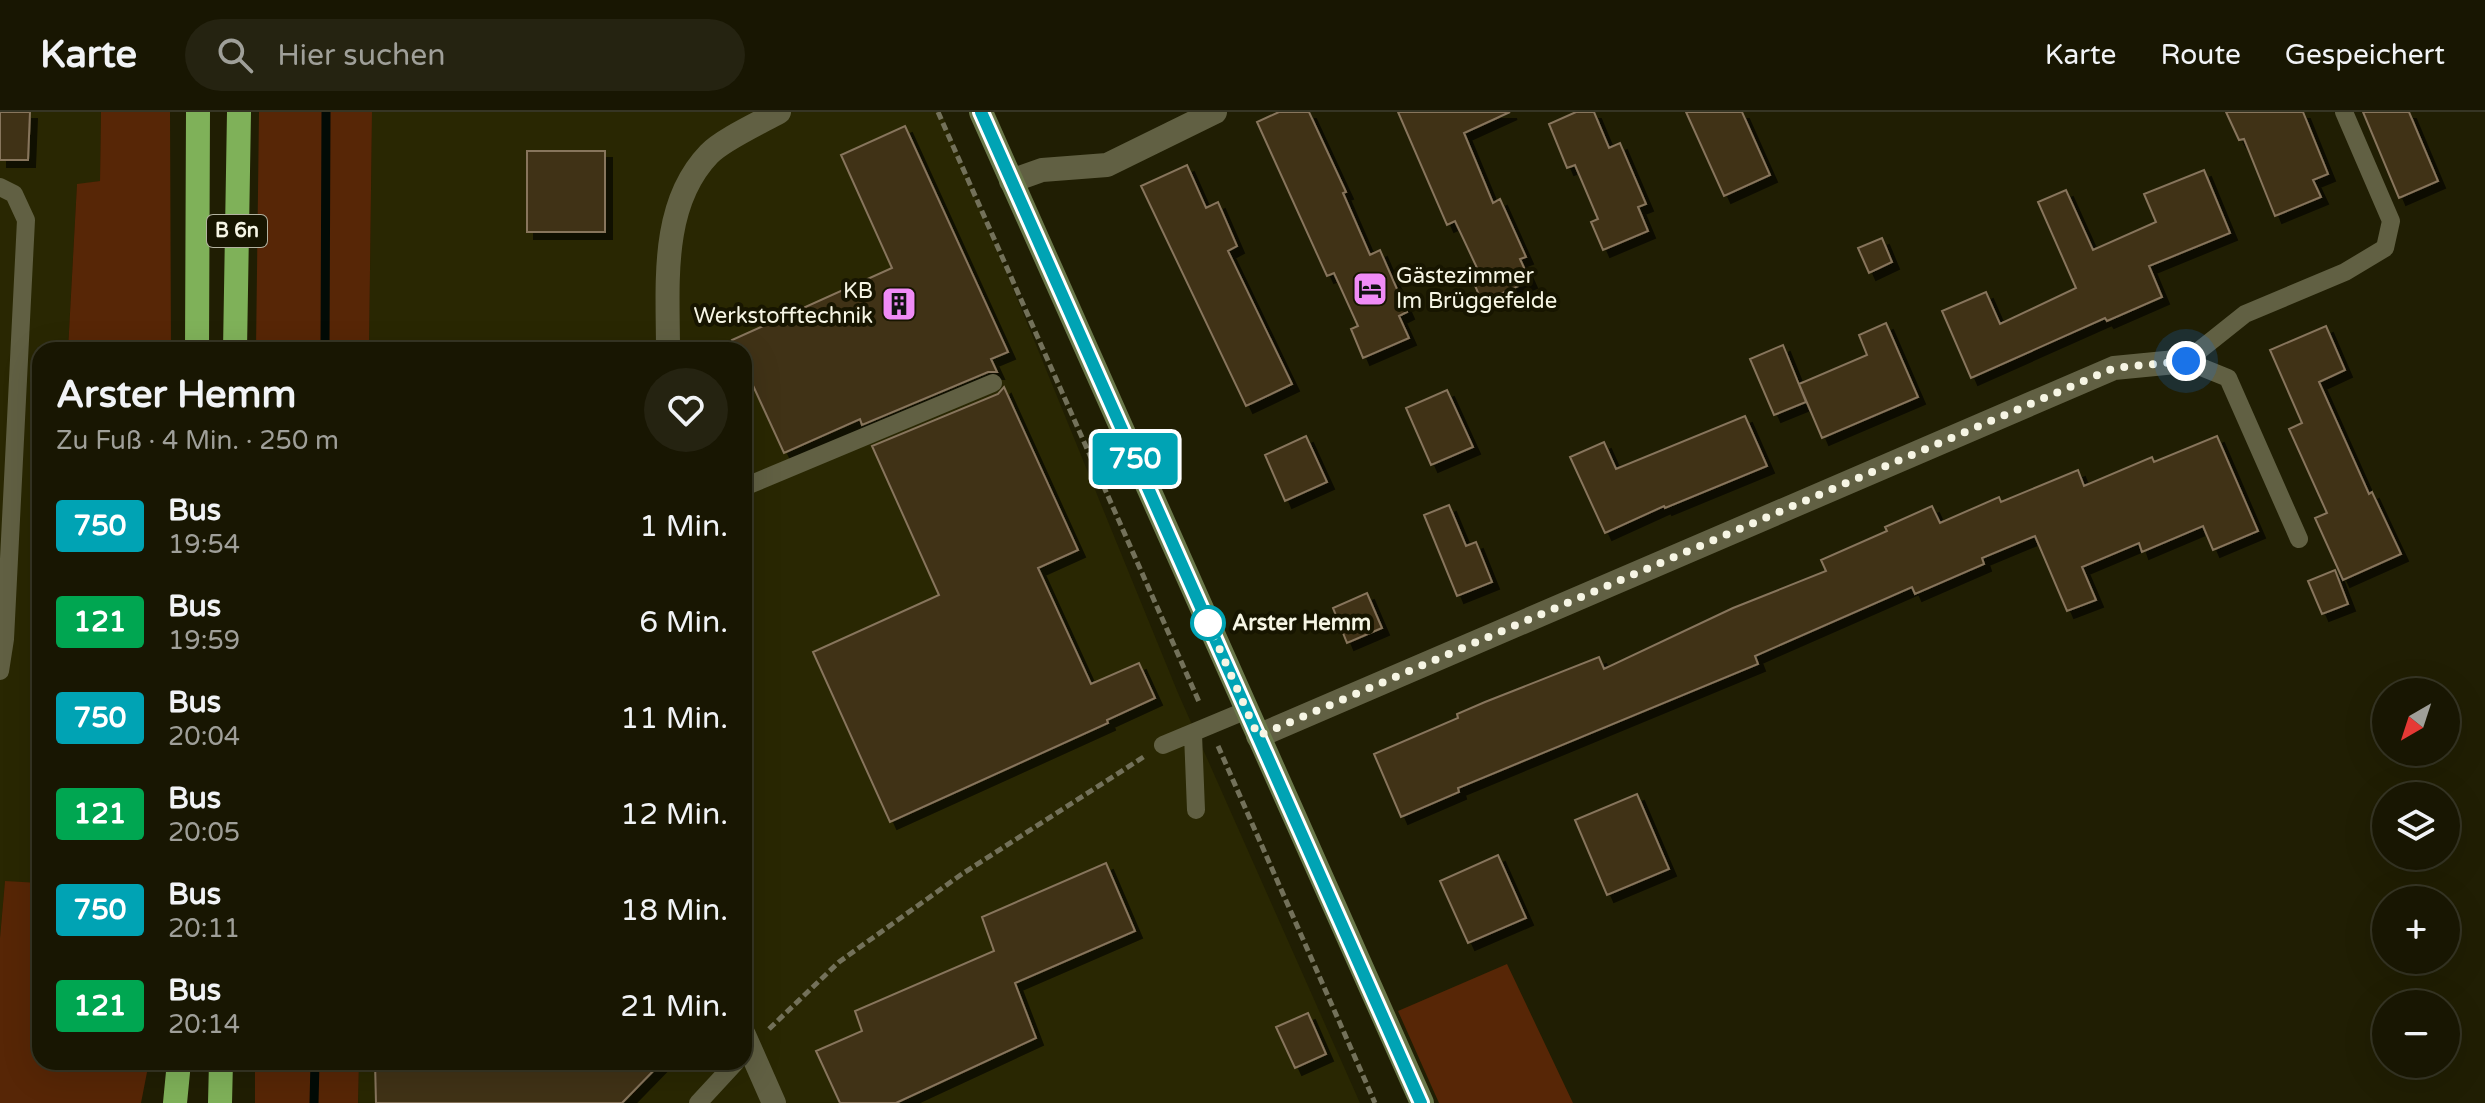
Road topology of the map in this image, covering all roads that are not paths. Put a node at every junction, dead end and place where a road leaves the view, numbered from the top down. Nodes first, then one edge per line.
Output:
1 (198, 112) edge
2 (239, 112) edge
3 (779, 112) edge
4 (981, 112) edge
5 (1215, 112) edge
6 (2344, 112) edge
7 (1011, 181) junction
8 (0, 187) edge
9 (197, 342) edge
10 (235, 342) edge
11 (668, 342) edge
12 (2186, 361) junction
13 (993, 383) dead end
14 (752, 484) edge
15 (2299, 539) dead end
16 (0, 671) edge
17 (1247, 710) junction
18 (1202, 731) junction
19 (1258, 736) junction
20 (1163, 745) road end
21 (1196, 810) dead end
22 (752, 1065) edge
23 (178, 1070) edge
24 (221, 1070) edge
25 (726, 1070) edge
26 (175, 1103) edge
27 (220, 1103) edge
28 (698, 1103) edge
29 (774, 1103) edge
30 (1422, 1103) edge

1 - 9 highway, B 6n
2 - 10 highway, B 6n
3 - 11 street
4 - 7 street
5 - 7 street
6 - 12 lane
7 - 17 street
8 - 16 lane
12 - 15 lane
12 - 19 street
13 - 14 lane
17 - 18 lane
17 - 19 street
18 - 20 lane
18 - 21 lane
19 - 30 street
22 - 29 street
23 - 26 highway
24 - 27 highway
25 - 28 lane

